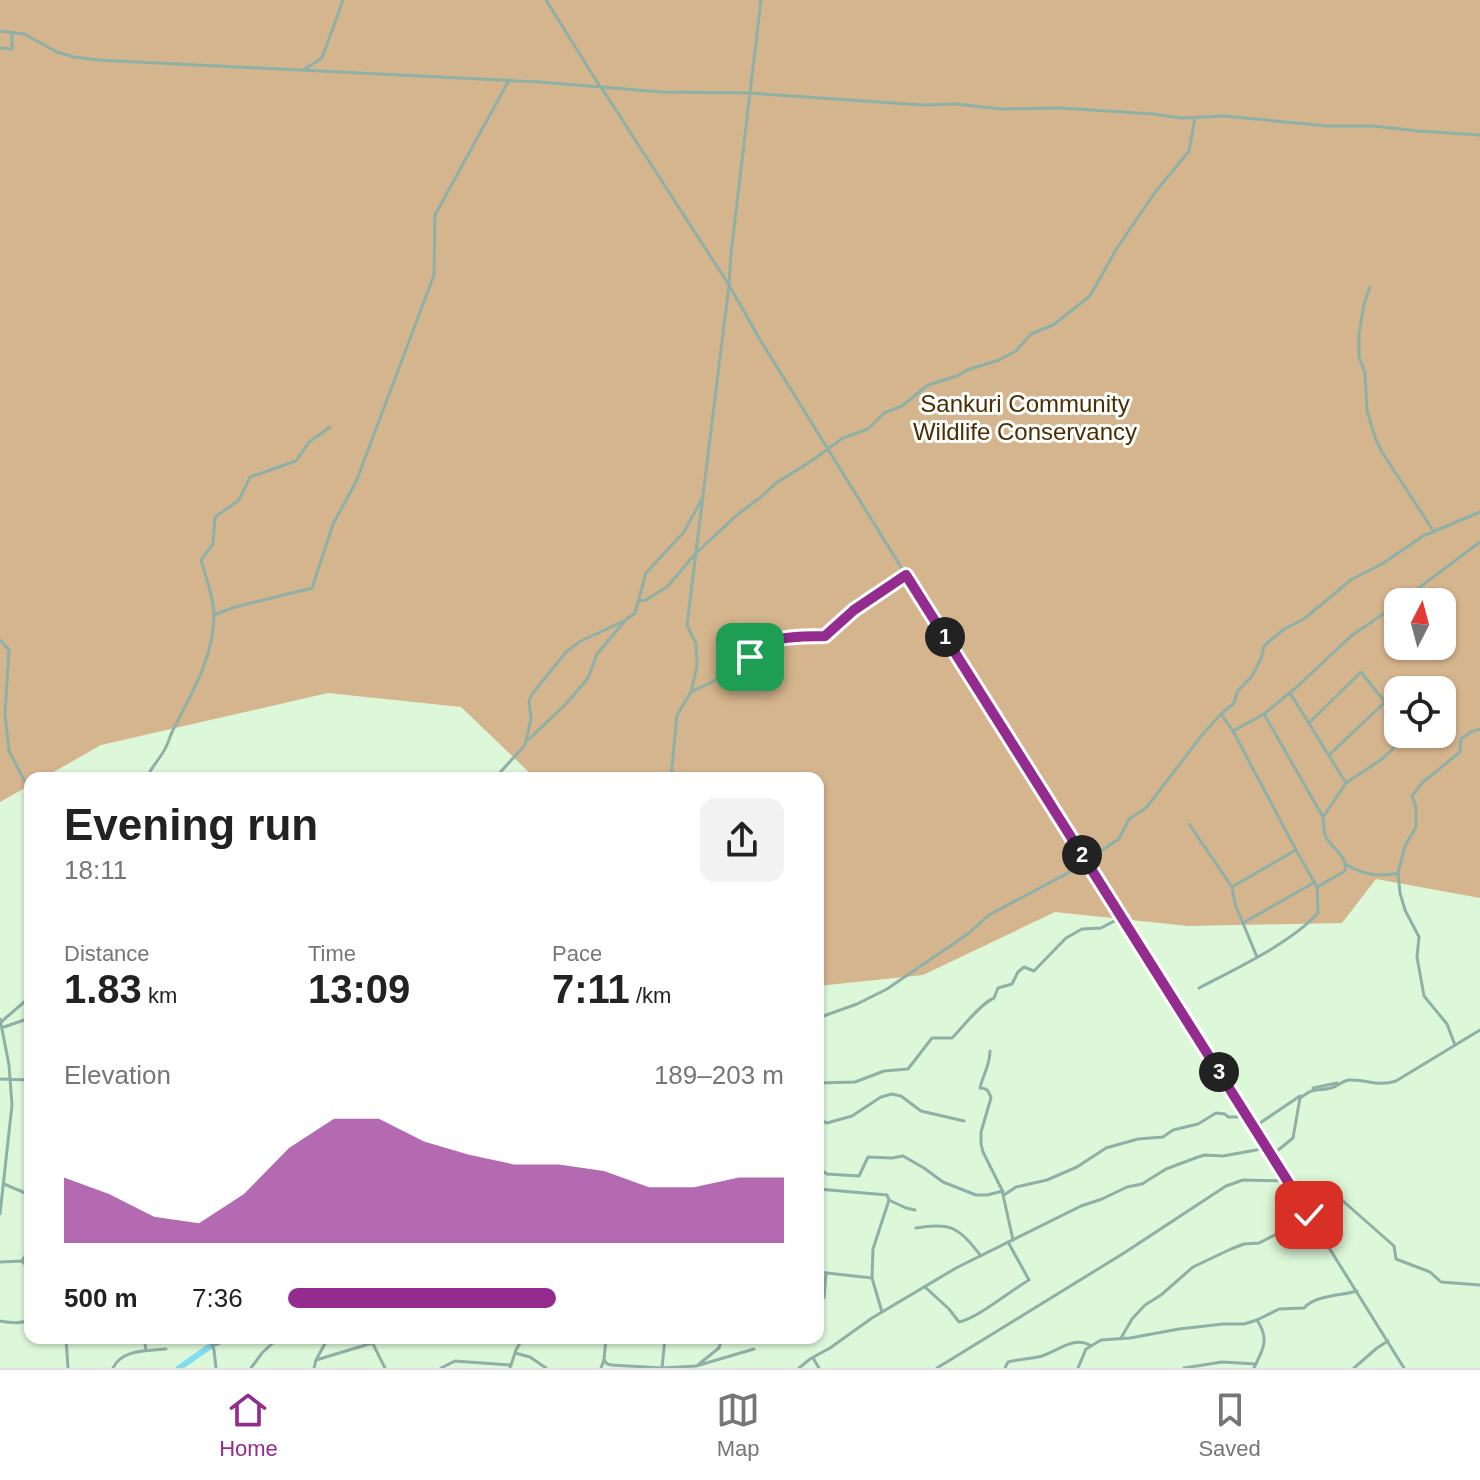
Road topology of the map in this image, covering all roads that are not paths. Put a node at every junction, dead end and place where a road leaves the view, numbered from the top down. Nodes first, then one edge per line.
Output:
1 (343, 0) edge
2 (546, 0) edge
3 (761, 0) edge
4 (0, 31) edge
5 (11, 32) junction
6 (0, 48) edge
7 (302, 70) junction
8 (509, 80) junction
9 (600, 87) junction
10 (749, 93) junction
11 (1195, 118) junction
12 (1480, 135) edge
13 (729, 285) junction
14 (1370, 287) dead end
15 (330, 427) dead end
16 (828, 449) junction
17 (703, 496) junction
18 (1480, 512) edge
19 (1434, 532) junction
20 (1480, 542) edge
21 (696, 553) junction
22 (906, 575) junction
23 (1419, 588) edge
24 (639, 601) junction
25 (1384, 613) edge
26 (214, 615) junction
27 (624, 621) junction
28 (0, 640) edge
29 (691, 692) junction
30 (1290, 693) junction
31 (1384, 701) edge
32 (1384, 703) edge
33 (1221, 714) junction
34 (1264, 714) junction
35 (1309, 723) junction
36 (1480, 729) edge
37 (1233, 731) junction
38 (526, 741) junction
39 (1394, 748) edge
40 (1329, 755) junction
41 (149, 772) edge
42 (501, 772) edge
43 (672, 772) edge
44 (24, 780) edge
45 (1346, 783) junction
46 (1323, 817) junction
47 (1189, 824) dead end
48 (1296, 850) junction
49 (1085, 860) junction
50 (1347, 865) junction
51 (1398, 873) junction
52 (1316, 885) junction
53 (1232, 887) junction
54 (1121, 918) junction
55 (1243, 923) junction
56 (1257, 957) junction
57 (1199, 988) dead end
58 (24, 1002) edge
59 (824, 1016) edge
60 (0, 1020) edge
61 (24, 1020) edge
62 (2, 1028) edge
63 (1480, 1030) edge
64 (1455, 1046) junction
65 (990, 1051) dead end
66 (0, 1079) edge
67 (10, 1080) junction
68 (24, 1080) edge
69 (1341, 1082) junction
70 (824, 1083) edge
71 (1247, 1117) junction
72 (964, 1121) dead end
73 (824, 1122) edge
74 (1254, 1127) junction
75 (1268, 1149) junction
76 (824, 1172) edge
77 (3, 1180) edge
78 (1287, 1181) junction
79 (824, 1190) edge
80 (24, 1192) edge
81 (1003, 1193) junction
82 (889, 1200) junction
83 (915, 1210) dead end
84 (0, 1214) edge
85 (1310, 1217) junction
86 (916, 1228) dead end
87 (1011, 1241) junction
88 (981, 1256) junction
89 (24, 1258) edge
90 (22, 1261) junction
91 (0, 1262) edge
92 (24, 1263) edge
93 (826, 1273) joint
94 (872, 1278) junction
95 (1480, 1285) edge
96 (925, 1287) junction
97 (1357, 1291) junction
98 (824, 1298) dead end
99 (882, 1312) junction
100 (1257, 1320) junction
101 (0, 1321) edge
102 (24, 1322) edge
103 (1121, 1338) junction
104 (1388, 1341) junction
105 (67, 1344) edge
106 (145, 1344) edge
107 (218, 1344) edge
108 (272, 1344) edge
109 (325, 1344) edge
110 (371, 1344) edge
111 (374, 1344) edge
112 (520, 1344) edge
113 (605, 1344) edge
114 (664, 1344) edge
115 (722, 1344) edge
116 (213, 1346) joint
117 (1091, 1346) junction
118 (166, 1349) dead end
119 (754, 1349) dead end
120 (146, 1351) junction
121 (515, 1353) junction
122 (813, 1358) junction
123 (316, 1360) junction
124 (604, 1360) junction
125 (696, 1366) junction
126 (1255, 1366) edge
127 (510, 1367) edge
128 (69, 1368) edge
129 (113, 1368) edge
130 (216, 1368) edge
131 (251, 1368) edge
132 (314, 1368) edge
133 (385, 1368) edge
134 (441, 1368) edge
135 (546, 1368) edge
136 (601, 1368) edge
137 (662, 1368) edge
138 (799, 1368) edge
139 (819, 1368) edge
140 (937, 1368) edge
141 (1005, 1368) edge
142 (1078, 1368) edge
143 (1184, 1368) edge
144 (1354, 1368) edge
145 (1404, 1368) edge

1 - 7 street
2 - 9 street
3 - 10 street
4 - 5 street
5 - 6 street
5 - 7 street
7 - 8 street
8 - 9 street
8 - 26 street
9 - 10 street
9 - 13 street
10 - 11 street
10 - 13 street
11 - 12 street
11 - 16 street
13 - 16 street
13 - 17 street
14 - 19 street
15 - 26 street
16 - 21 street
16 - 22 street
17 - 21 street
17 - 24 street
18 - 19 street
19 - 33 street
20 - 23 street
21 - 24 street
21 - 29 street
22 - 29 street
22 - 49 street
24 - 27 street
25 - 30 street
26 - 41 street
27 - 38 street
27 - 38 street
28 - 44 street
29 - 43 street
30 - 34 street
30 - 35 street
31 - 35 street
32 - 40 street
33 - 37 street
33 - 49 street
34 - 37 street
34 - 46 street
35 - 40 street
36 - 51 street
37 - 48 street
38 - 42 street
39 - 45 street
40 - 45 street
45 - 46 street
46 - 50 street
47 - 53 street
48 - 52 street
48 - 53 street
49 - 54 street
49 - 59 street
50 - 51 street
50 - 52 street
51 - 64 street
52 - 55 street
52 - 56 street
53 - 55 street
54 - 70 street
54 - 71 street
55 - 56 street
56 - 57 street
58 - 60 street
60 - 62 street
61 - 62 street
62 - 67 street
63 - 64 street
64 - 69 street
65 - 81 street
66 - 67 street
67 - 68 street
67 - 77 street
69 - 74 street
69 - 75 street
71 - 74 street
71 - 81 street
72 - 73 street
74 - 75 street
75 - 78 street
75 - 87 street
76 - 81 street
77 - 80 street
77 - 84 street
78 - 85 street
78 - 95 street
78 - 140 street
79 - 82 street
81 - 87 street
82 - 83 street
82 - 94 street
85 - 97 street
85 - 103 street
86 - 88 street
87 - 88 street
87 - 96 street
88 - 96 street
89 - 90 street
90 - 91 street
90 - 92 street
93 - 94 street
93 - 98 street
94 - 99 street
96 - 99 street
97 - 100 street
97 - 104 street
99 - 122 street
100 - 103 street
100 - 126 street
101 - 102 street
103 - 117 street
104 - 144 street
104 - 145 street
105 - 128 street
106 - 120 street
107 - 116 street
108 - 131 street
109 - 123 street
110 - 123 street
111 - 133 street
112 - 121 street
113 - 124 street
114 - 137 street
115 - 125 street
116 - 130 street
117 - 141 street
117 - 142 street
118 - 120 street
119 - 125 street
120 - 129 street
121 - 127 street
121 - 135 street
122 - 138 street
122 - 139 street
123 - 132 street
124 - 136 street
124 - 137 street
125 - 137 street
126 - 143 street
127 - 134 street

